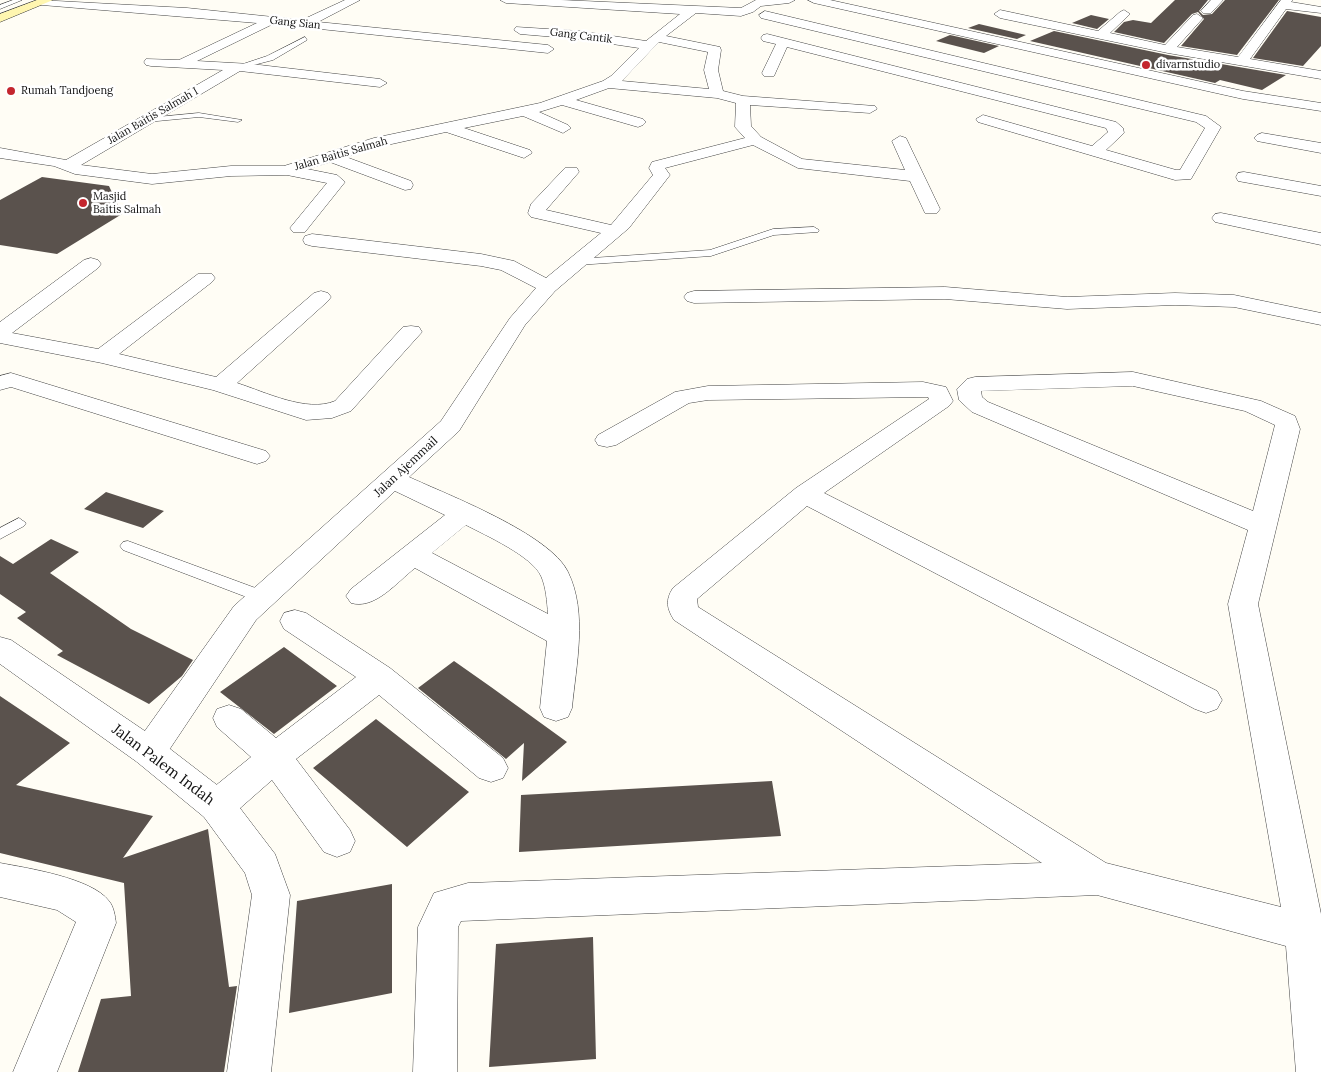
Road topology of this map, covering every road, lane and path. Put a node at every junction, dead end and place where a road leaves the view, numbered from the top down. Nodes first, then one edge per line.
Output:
1 (19, 0) edge
2 (354, 0) edge
3 (506, 0) edge
4 (789, 0) edge
5 (814, 0) edge
6 (1217, 0) edge
7 (44, 1) edge
8 (1286, 2) edge
9 (658, 5) edge
10 (694, 5) edge
11 (315, 6) dead end
12 (0, 7) edge
13 (335, 8) junction
14 (1321, 10) edge
15 (1000, 14) dead end
16 (1124, 14) dead end
17 (765, 15) dead end
18 (0, 18) edge
19 (273, 20) junction
20 (304, 24) junction
21 (514, 29) dead end
22 (1101, 35) junction
23 (767, 38) dead end
24 (305, 39) dead end
25 (652, 41) junction
26 (781, 47) junction
27 (548, 49) dead end
28 (1168, 49) junction
29 (1006, 59) junction
30 (956, 60) junction
31 (151, 62) dead end
32 (1241, 62) junction
33 (180, 64) junction
34 (238, 67) junction
35 (769, 73) dead end
36 (919, 77) junction
37 (1312, 79) edge
38 (612, 82) junction
39 (650, 83) dead end
40 (380, 84) dead end
41 (977, 92) junction
42 (717, 94) junction
43 (530, 96) dead end
44 (743, 100) junction
45 (564, 101) junction
46 (1276, 101) junction
47 (1315, 108) edge
48 (870, 109) dead end
49 (526, 112) junction
50 (1079, 116) junction
51 (983, 118) dead end
52 (147, 120) junction
53 (238, 120) dead end
54 (638, 122) dead end
55 (449, 128) junction
56 (563, 128) dead end
57 (1044, 138) junction
58 (1262, 138) dead end
59 (755, 140) junction
60 (900, 142) dead end
61 (1321, 148) edge
62 (1094, 152) junction
63 (0, 153) edge
64 (524, 153) dead end
65 (328, 156) junction
66 (35, 159) junction
67 (69, 165) junction
68 (285, 170) junction
69 (8, 171) dead end
70 (571, 172) dead end
71 (914, 176) junction
72 (1244, 177) dead end
73 (405, 184) dead end
74 (1321, 191) edge
75 (931, 210) dead end
76 (1221, 218) dead end
77 (814, 230) dead end
78 (615, 231) junction
79 (1321, 239) edge
80 (577, 262) junction
81 (92, 264) dead end
82 (205, 278) dead end
83 (548, 287) junction
84 (321, 297) dead end
85 (694, 297) dead end
86 (1321, 319) edge
87 (0, 332) edge
88 (411, 332) dead end
89 (0, 337) edge
90 (102, 356) junction
91 (0, 383) edge
92 (221, 385) junction
93 (607, 440) dead end
94 (257, 456) dead end
95 (393, 480) junction
96 (805, 494) junction
97 (464, 514) junction
98 (19, 523) dead end
99 (1262, 525) junction
100 (0, 534) edge
101 (128, 546) dead end
102 (412, 554) junction
103 (360, 596) dead end
104 (263, 597) junction
105 (296, 621) dead end
106 (564, 636) junction
107 (0, 648) edge
108 (379, 677) junction
109 (1206, 700) dead end
110 (556, 708) dead end
111 (229, 718) dead end
112 (149, 752) junction
113 (275, 757) junction
114 (491, 768) dead end
115 (217, 806) junction
116 (337, 841) dead end
117 (1097, 878) junction
118 (0, 880) edge
119 (1313, 934) edge
120 (42, 1054) edge
121 (248, 1072) edge
122 (435, 1072) edge
123 (1318, 1072) edge

1 - 12 lane
2 - 13 street
3 - 9 street
4 - 10 street
5 - 29 street
6 - 28 street
7 - 18 main road
7 - 19 street, Gang Sian
8 - 14 street
8 - 32 street
9 - 10 street
10 - 25 street
11 - 13 street
13 - 20 street
15 - 22 street
16 - 22 street
17 - 30 street
19 - 20 street, Gang Sian
19 - 33 street
20 - 27 street, Gang Sian
21 - 25 street, Gang Cantik
22 - 28 street
23 - 26 street
24 - 34 lane
25 - 38 street
25 - 42 street, Gang Cantik
26 - 35 street
26 - 36 street
28 - 32 street
29 - 30 street
29 - 41 street
29 - 46 street
29 - 62 street
30 - 36 street
31 - 33 street
32 - 37 street
33 - 34 street
34 - 40 street
34 - 52 street, Jalan Baitis Salmah I
36 - 41 street
37 - 46 street
37 - 47 street
38 - 39 street
38 - 42 street
38 - 45 street, Jalan Baitis Salmah
41 - 50 street
42 - 44 street
43 - 45 street
44 - 48 street
44 - 59 street
45 - 49 street, Jalan Baitis Salmah
45 - 54 street
46 - 47 street
49 - 55 street, Jalan Baitis Salmah
49 - 56 street
50 - 57 street
50 - 62 street
51 - 57 street
52 - 53 lane
52 - 67 street, Jalan Baitis Salmah I
55 - 64 street
55 - 65 street, Jalan Baitis Salmah
57 - 62 street
58 - 61 street
59 - 71 street
59 - 78 street, Jalan Ajemmail
60 - 71 street
63 - 66 street, Jalan Baitis Salmah
65 - 68 street, Jalan Baitis Salmah
65 - 73 street
66 - 67 street, Jalan Baitis Salmah
66 - 69 street
67 - 68 street, Jalan Baitis Salmah
68 - 83 street
70 - 78 street
71 - 75 street
72 - 74 street
76 - 79 street
77 - 80 lane
78 - 80 street, Jalan Ajemmail
80 - 83 street, Jalan Ajemmail
81 - 87 street
82 - 90 street
83 - 95 street, Jalan Ajemmail
84 - 92 street
85 - 86 street
88 - 92 street
89 - 90 street
90 - 92 street
91 - 94 street
93 - 96 street
95 - 97 street
95 - 104 street, Jalan Ajemmail
96 - 109 street
96 - 117 street
97 - 102 street
97 - 106 street
98 - 100 lane
99 - 99 street
99 - 119 street
101 - 104 lane
102 - 103 street
102 - 106 street
104 - 112 street, Jalan Ajemmail
105 - 108 street
106 - 110 street
107 - 112 street, Jalan Palem Indah
108 - 113 street
108 - 114 street
111 - 113 street
112 - 115 street, Jalan Palem Indah
113 - 115 street
113 - 116 street
115 - 121 street, Jalan Palem Indah
117 - 119 street
117 - 122 street
118 - 120 street
119 - 123 street

